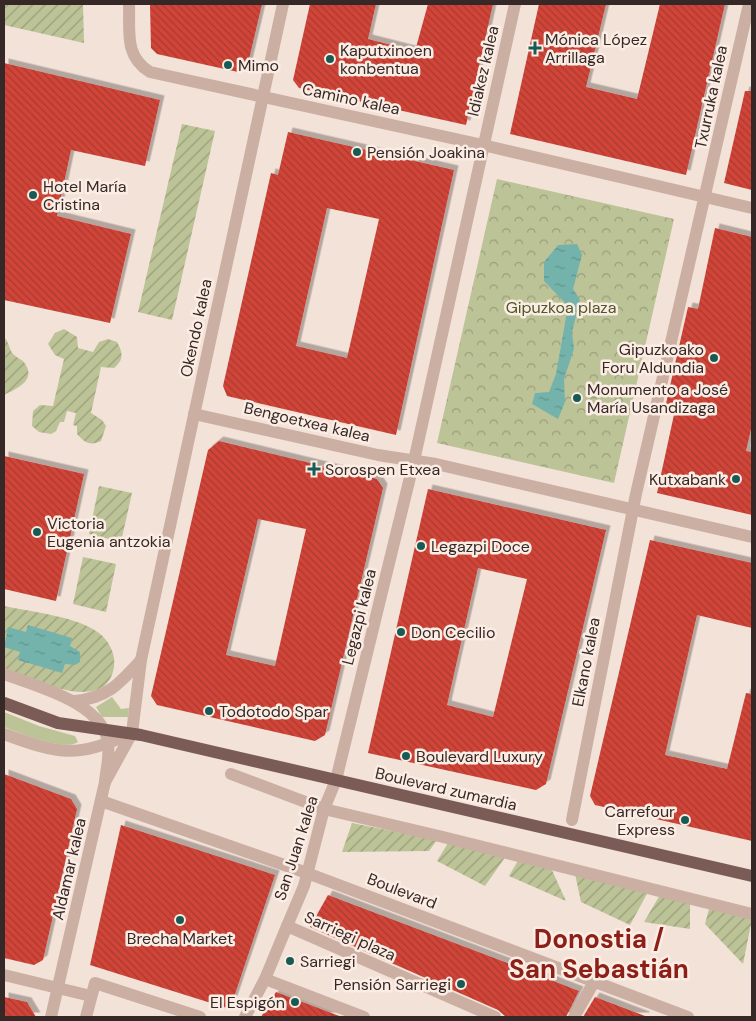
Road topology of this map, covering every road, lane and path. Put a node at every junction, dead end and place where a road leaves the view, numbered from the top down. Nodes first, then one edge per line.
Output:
1 (129, 4) edge
2 (283, 4) edge
3 (515, 4) edge
4 (749, 4) edge
5 (262, 97) junction
6 (483, 144) junction
7 (706, 198) junction
8 (752, 208) edge
9 (194, 414) junction
10 (414, 461) junction
11 (633, 509) junction
12 (752, 536) edge
13 (140, 660) junction
14 (4, 674) edge
15 (75, 701) junction
16 (4, 703) edge
17 (101, 728) junction
18 (132, 733) junction
19 (4, 734) edge
20 (108, 744) junction
21 (232, 774) dead end
22 (336, 780) junction
23 (105, 782) junction
24 (101, 801) junction
25 (324, 809) junction
26 (572, 820) dead end
27 (307, 872) junction
28 (752, 876) edge
29 (752, 914) edge
30 (287, 926) junction
31 (4, 975) edge
32 (266, 979) junction
33 (594, 982) junction
34 (58, 988) junction
35 (91, 996) junction
36 (51, 1017) edge
37 (86, 1017) edge
38 (200, 1017) edge
39 (245, 1017) edge
40 (364, 1017) edge
41 (495, 1017) edge
42 (574, 1017) edge
43 (688, 1017) edge

1 - 5 street, Camino kalea
2 - 5 street, Okendo kalea
3 - 6 street, Idiakez kalea
4 - 7 street, Txurruka kalea
5 - 6 street, Camino kalea
5 - 9 street, Okendo kalea
6 - 7 street
6 - 10 street
7 - 8 street
7 - 11 street
9 - 10 street, Bengoetxea kalea
9 - 13 street, Okendo kalea
10 - 11 street
10 - 22 street, Legazpi kalea
11 - 12 street
11 - 26 street, Elkano kalea
13 - 15 street, Okendo kalea
13 - 18 street, Okendo kalea
14 - 15 street
15 - 17 street, Aldamar kalea
16 - 17 main road, Boulevard zumardia
17 - 18 main road, Boulevard zumardia
17 - 20 street, Aldamar kalea
18 - 20 street
18 - 22 main road, Boulevard zumardia
18 - 23 street
19 - 20 street
20 - 23 street, Aldamar kalea
21 - 25 street
22 - 25 street, San Juan kalea
22 - 28 main road, Boulevard zumardia
23 - 24 street, Aldamar kalea
24 - 27 street, Boulevard
24 - 34 street, Aldamar kalea
25 - 27 street, San Juan kalea
25 - 29 street
27 - 30 street, San Juan kalea
27 - 33 street, Boulevard
30 - 32 street, Sarriegi plaza
30 - 41 street, Sarriegi plaza
31 - 34 street
32 - 39 street
32 - 40 street
33 - 42 street
33 - 43 street, Boulevard
34 - 35 street
34 - 36 street, Aldamar kalea
35 - 37 street
35 - 38 street

